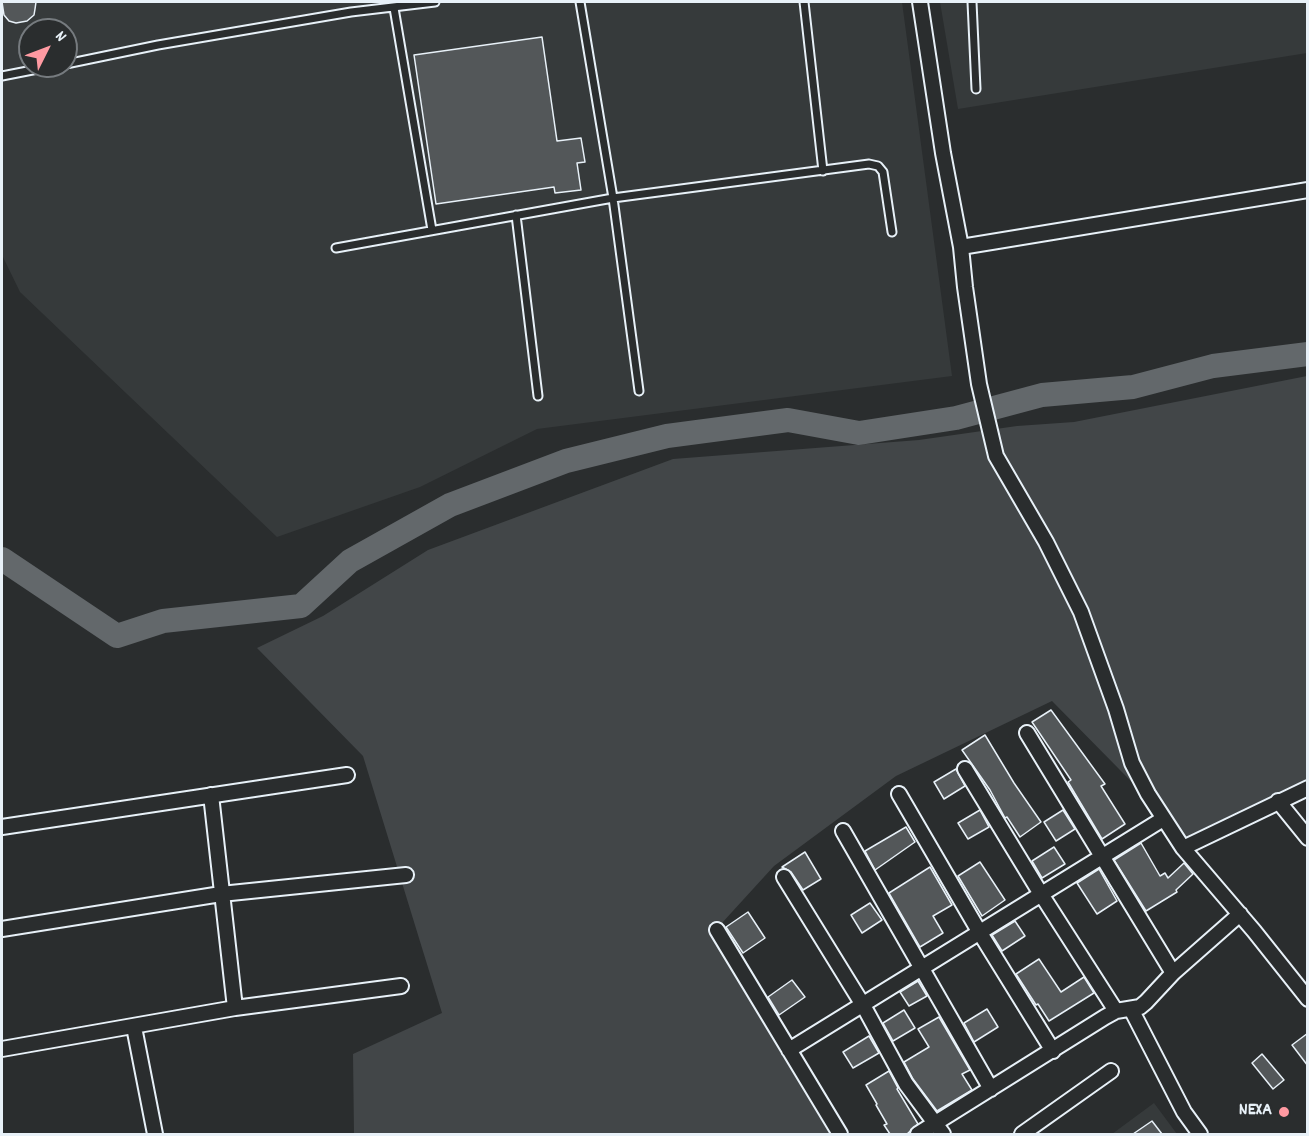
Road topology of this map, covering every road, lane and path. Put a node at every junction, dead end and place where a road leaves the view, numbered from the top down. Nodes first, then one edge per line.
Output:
1 (435, 2) edge
2 (580, 2) edge
3 (804, 2) edge
4 (920, 2) edge
5 (972, 2) edge
6 (394, 8) junction
7 (78, 62) edge
8 (18, 73) edge
9 (2, 76) edge
10 (976, 89) dead end
11 (823, 171) junction
12 (1308, 190) edge
13 (613, 198) junction
14 (516, 215) junction
15 (432, 230) junction
16 (892, 232) dead end
17 (961, 247) junction
18 (336, 248) dead end
19 (639, 391) dead end
20 (538, 396) dead end
21 (1027, 733) dead end
22 (965, 769) dead end
23 (347, 775) dead end
24 (1308, 788) edge
25 (899, 794) dead end
26 (211, 795) junction
27 (1278, 801) junction
28 (1163, 819) junction
29 (2, 827) edge
30 (843, 831) dead end
31 (1308, 838) edge
32 (1183, 848) junction
33 (1102, 857) junction
34 (406, 874) dead end
35 (784, 877) dead end
36 (221, 894) junction
37 (1041, 894) junction
38 (1240, 914) junction
39 (2, 929) edge
40 (717, 930) dead end
41 (980, 933) junction
42 (922, 969) junction
43 (1173, 973) junction
44 (401, 986) dead end
45 (1308, 999) edge
46 (863, 1005) junction
47 (234, 1008) junction
48 (1131, 1009) junction
49 (1116, 1011) junction
50 (134, 1027) junction
51 (2, 1049) edge
52 (789, 1050) junction
53 (1053, 1051) junction
54 (1111, 1071) dead end
55 (991, 1089) junction
56 (938, 1129) edge
57 (155, 1134) edge
58 (840, 1134) edge
59 (918, 1134) edge
60 (1022, 1134) edge
61 (1200, 1134) edge

1 - 6 lane
2 - 13 lane
3 - 11 lane
4 - 17 street
5 - 10 lane
6 - 7 lane
6 - 15 lane
8 - 9 lane
11 - 13 lane
11 - 16 lane
12 - 17 street
13 - 14 lane
13 - 19 lane
14 - 15 lane
14 - 20 lane
15 - 18 lane
17 - 28 street
21 - 33 street
22 - 37 street
23 - 26 street
24 - 27 street
25 - 41 street
26 - 29 street
26 - 36 street
27 - 31 street
27 - 32 street
28 - 32 street
28 - 33 street
30 - 42 street
32 - 38 street
33 - 37 street
33 - 43 street
34 - 36 street
35 - 46 street
36 - 39 street
36 - 47 street
37 - 41 street
37 - 49 street
38 - 43 street
38 - 45 street
40 - 52 street
41 - 42 street
41 - 53 street
42 - 46 street
42 - 55 street
43 - 48 street
44 - 47 street
46 - 52 street
46 - 56 street
47 - 50 street
48 - 49 street
48 - 61 street
49 - 53 street
50 - 51 street
50 - 57 street
52 - 58 street
53 - 55 street
54 - 60 street
55 - 56 street
56 - 59 street

